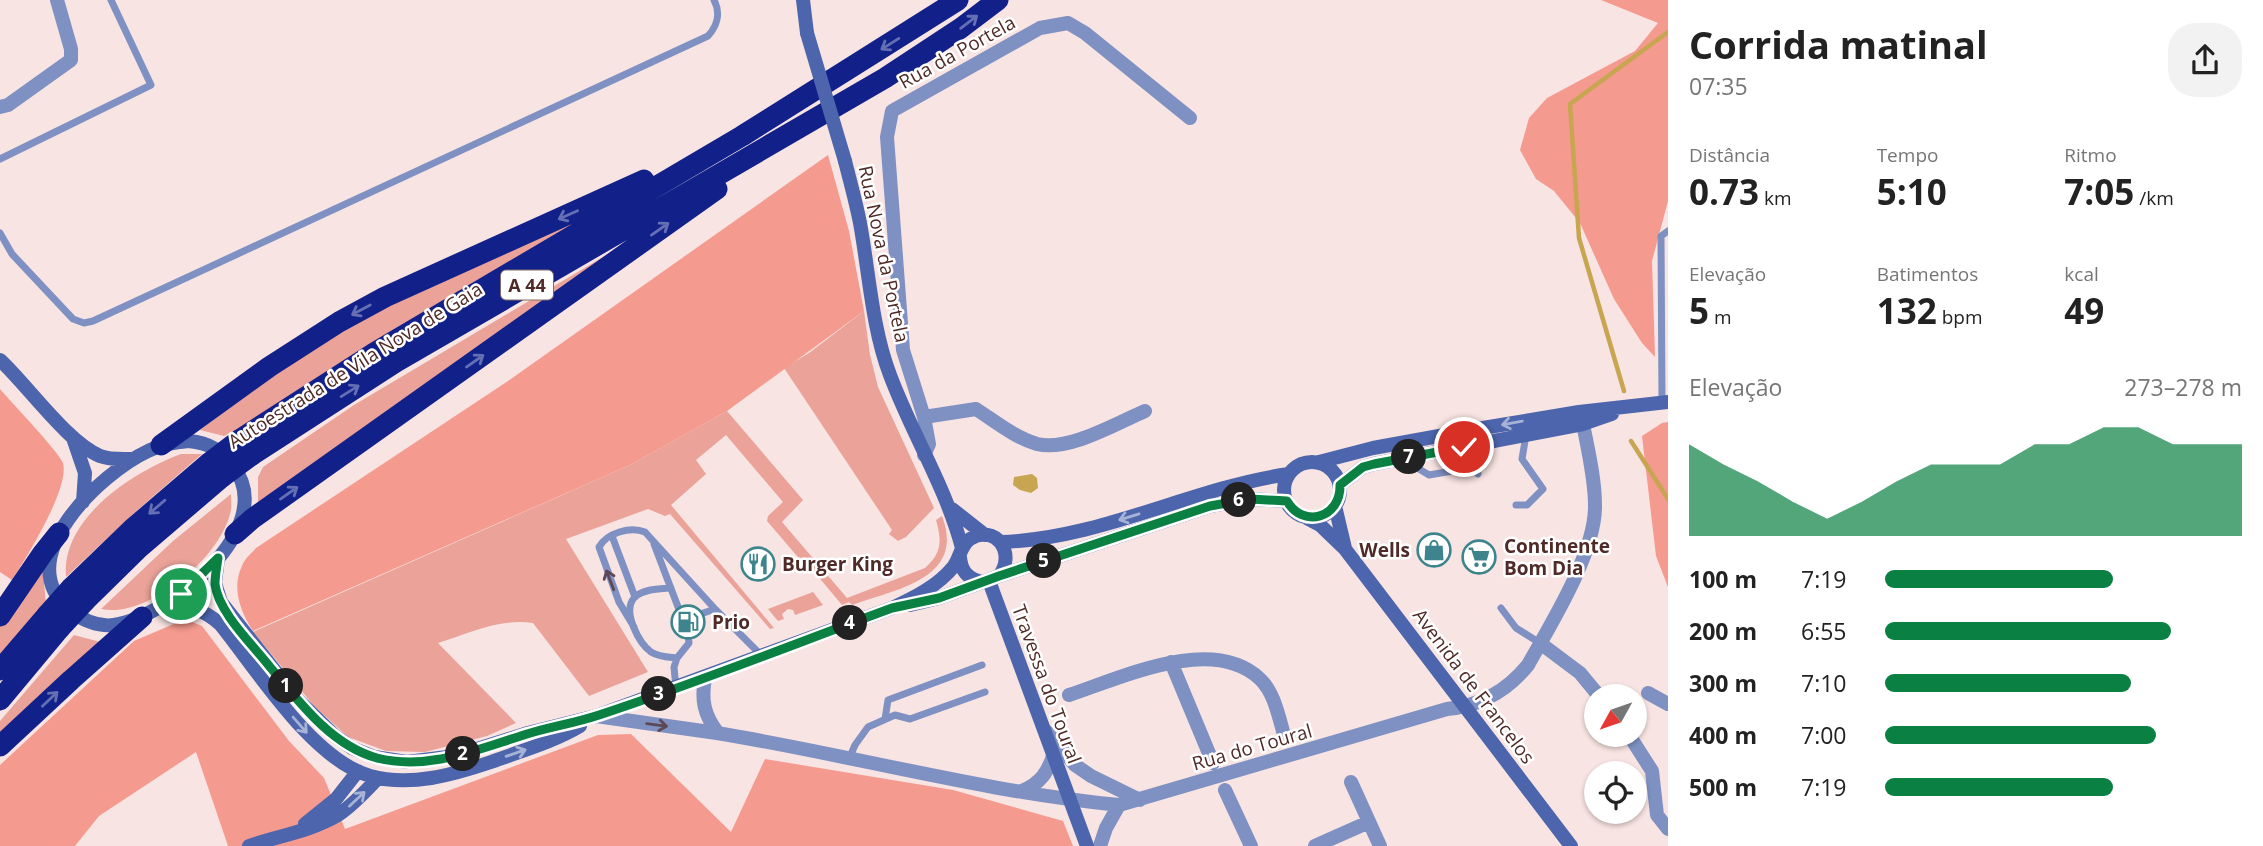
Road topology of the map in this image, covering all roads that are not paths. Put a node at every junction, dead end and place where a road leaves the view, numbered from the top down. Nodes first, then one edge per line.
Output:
1 (57, 0) edge
2 (111, 0) edge
3 (714, 0) edge
4 (803, 0) edge
5 (958, 0) edge
6 (998, 0) edge
7 (0, 107) edge
8 (1190, 118) dead end
9 (808, 124) junction
10 (741, 136) junction
11 (0, 159) edge
12 (1668, 231) edge
13 (0, 233) edge
14 (0, 360) edge
15 (1665, 403) edge
16 (1633, 407) junction
17 (1145, 411) dead end
18 (923, 417) junction
19 (1583, 424) junction
20 (1527, 435) junction
21 (72, 436) junction
22 (161, 445) junction
23 (246, 448) junction
24 (924, 455) junction
25 (1402, 458) junction
26 (133, 459) junction
27 (1319, 463) junction
28 (1289, 474) junction
29 (1478, 474) dead end
30 (1340, 485) junction
31 (1287, 501) junction
32 (83, 502) junction
33 (1516, 505) dead end
34 (1335, 506) junction
35 (951, 508) junction
36 (1303, 516) junction
37 (60, 533) junction
38 (235, 534) junction
39 (985, 534) junction
40 (612, 536) junction
41 (653, 540) junction
42 (1001, 542) junction
43 (1345, 549) junction
44 (961, 552) junction
45 (218, 558) junction
46 (990, 579) junction
47 (671, 588) junction
48 (635, 597) junction
49 (163, 606) junction
50 (892, 608) junction
51 (1501, 608) dead end
52 (715, 609) junction
53 (0, 616) edge
54 (142, 617) junction
55 (683, 620) junction
56 (54, 622) junction
57 (634, 627) junction
58 (1540, 643) junction
59 (763, 656) junction
60 (677, 658) junction
61 (1171, 662) junction
62 (982, 665) dead end
63 (0, 670) edge
64 (705, 678) junction
65 (1589, 684) edge
66 (676, 688) junction
67 (985, 692) dead end
68 (1648, 693) dead end
69 (1069, 695) dead end
70 (0, 700) edge
71 (1668, 704) edge
72 (1467, 708) junction
73 (596, 716) junction
74 (885, 719) junction
75 (1046, 732) junction
76 (718, 733) junction
77 (1285, 738) dead end
78 (0, 746) edge
79 (1637, 747) edge
80 (1054, 753) junction
81 (849, 760) junction
82 (1213, 763) dead end
83 (370, 770) junction
84 (1652, 771) junction
85 (1668, 777) edge
86 (1351, 782) dead end
87 (1225, 790) dead end
88 (1022, 791) junction
89 (1070, 800) junction
90 (1140, 800) junction
91 (1119, 805) junction
92 (1369, 822) junction
93 (1668, 829) edge
94 (288, 833) junction
95 (249, 846) edge
96 (1087, 846) edge
97 (1101, 846) edge
98 (1251, 846) edge
99 (1315, 846) edge
100 (1380, 846) edge
101 (1572, 846) edge

1 - 7 street
2 - 11 lane
3 - 13 lane
4 - 24 main road, Rua Nova da Portela, bridge
5 -> 10 highway, Autoestrada de Vila Nova de Gaia / A 44
9 -> 6 highway, Autoestrada de Vila Nova de Gaia / A 44
8 - 18 street, Rua da Portela
23 -> 9 highway, Autoestrada de Vila Nova de Gaia / A 44
38 -> 9 highway
10 -> 22 highway
10 - 23 highway, Autoestrada de Vila Nova de Gaia / A 44
12 - 15 lane
14 - 21 main road
15 - 16 main road
16 - 19 main road
16 -> 27 main road
17 - 18 street
18 - 24 street, Rua da Portela
19 - 20 main road
19 - 58 street, Rua do Toural
20 - 25 main road
20 - 33 lane
21 - 26 main road
21 - 32 main road
22 - 26 main road
22 - 38 main road
23 - 56 highway, Autoestrada de Vila Nova de Gaia / A 44, bridge
24 - 35 main road, Rua Nova da Portela
25 - 29 lane
25 - 30 main road
26 - 32 main road
27 - 28 main road
27 - 30 main road
28 - 31 main road
28 -> 42 main road
30 - 34 main road
31 - 36 main road
31 - 46 main road
32 - 37 main road
34 - 36 main road
34 - 43 main road, Avenida de Francelos
35 - 39 main road, Rua Nova da Portela
35 - 44 main road, Rua Nova da Portela
36 - 43 main road, Avenida de Francelos
37 - 53 highway
37 - 54 main road
38 - 45 main road
39 - 42 main road
39 - 44 main road
40 - 41 lane
40 - 48 lane
57 -> 40 lane
41 - 47 lane
41 - 52 lane
42 - 46 main road
43 - 72 main road, Avenida de Francelos
44 - 46 main road
44 - 50 main road
45 - 49 main road
45 - 83 main road
46 - 50 main road
46 - 75 main road, Travessa do Toural
47 - 48 lane
47 - 55 lane
48 - 57 lane
49 - 54 main road
49 -> 83 main road
50 - 59 main road
51 - 58 lane
52 - 55 lane
52 - 59 lane
78 -> 54 highway
55 - 60 lane
56 - 63 highway, Autoestrada de Vila Nova de Gaia / A 44
56 - 70 highway, Autoestrada de Vila Nova de Gaia / A 44
57 - 60 lane
58 - 65 street
58 - 72 street, Rua do Toural
59 - 64 main road
60 - 66 lane
61 - 69 street
61 - 77 street
61 - 82 street
62 - 74 lane
64 - 66 main road
64 - 76 street
66 - 73 main road
67 - 74 lane
68 - 71 street
72 - 90 street, Rua do Toural
72 - 101 main road, Avenida de Francelos
73 -> 76 street, Rua do Toural
73 - 83 main road
83 -> 73 main road
74 - 81 lane
75 - 80 main road, Travessa do Toural
75 - 90 street
76 - 81 street, Rua do Toural
79 - 84 street
80 - 88 street
80 - 89 main road, Travessa do Toural
81 - 88 street, Rua do Toural
83 - 94 main road
94 -> 83 main road
84 - 85 street
84 - 93 street
86 - 92 street
87 - 98 street
88 - 89 street, Rua do Toural
89 - 91 street, Rua do Toural
89 - 96 main road, Travessa do Toural
90 - 91 street, Rua do Toural
91 - 97 street
92 - 99 street
92 - 100 street
94 - 95 main road

